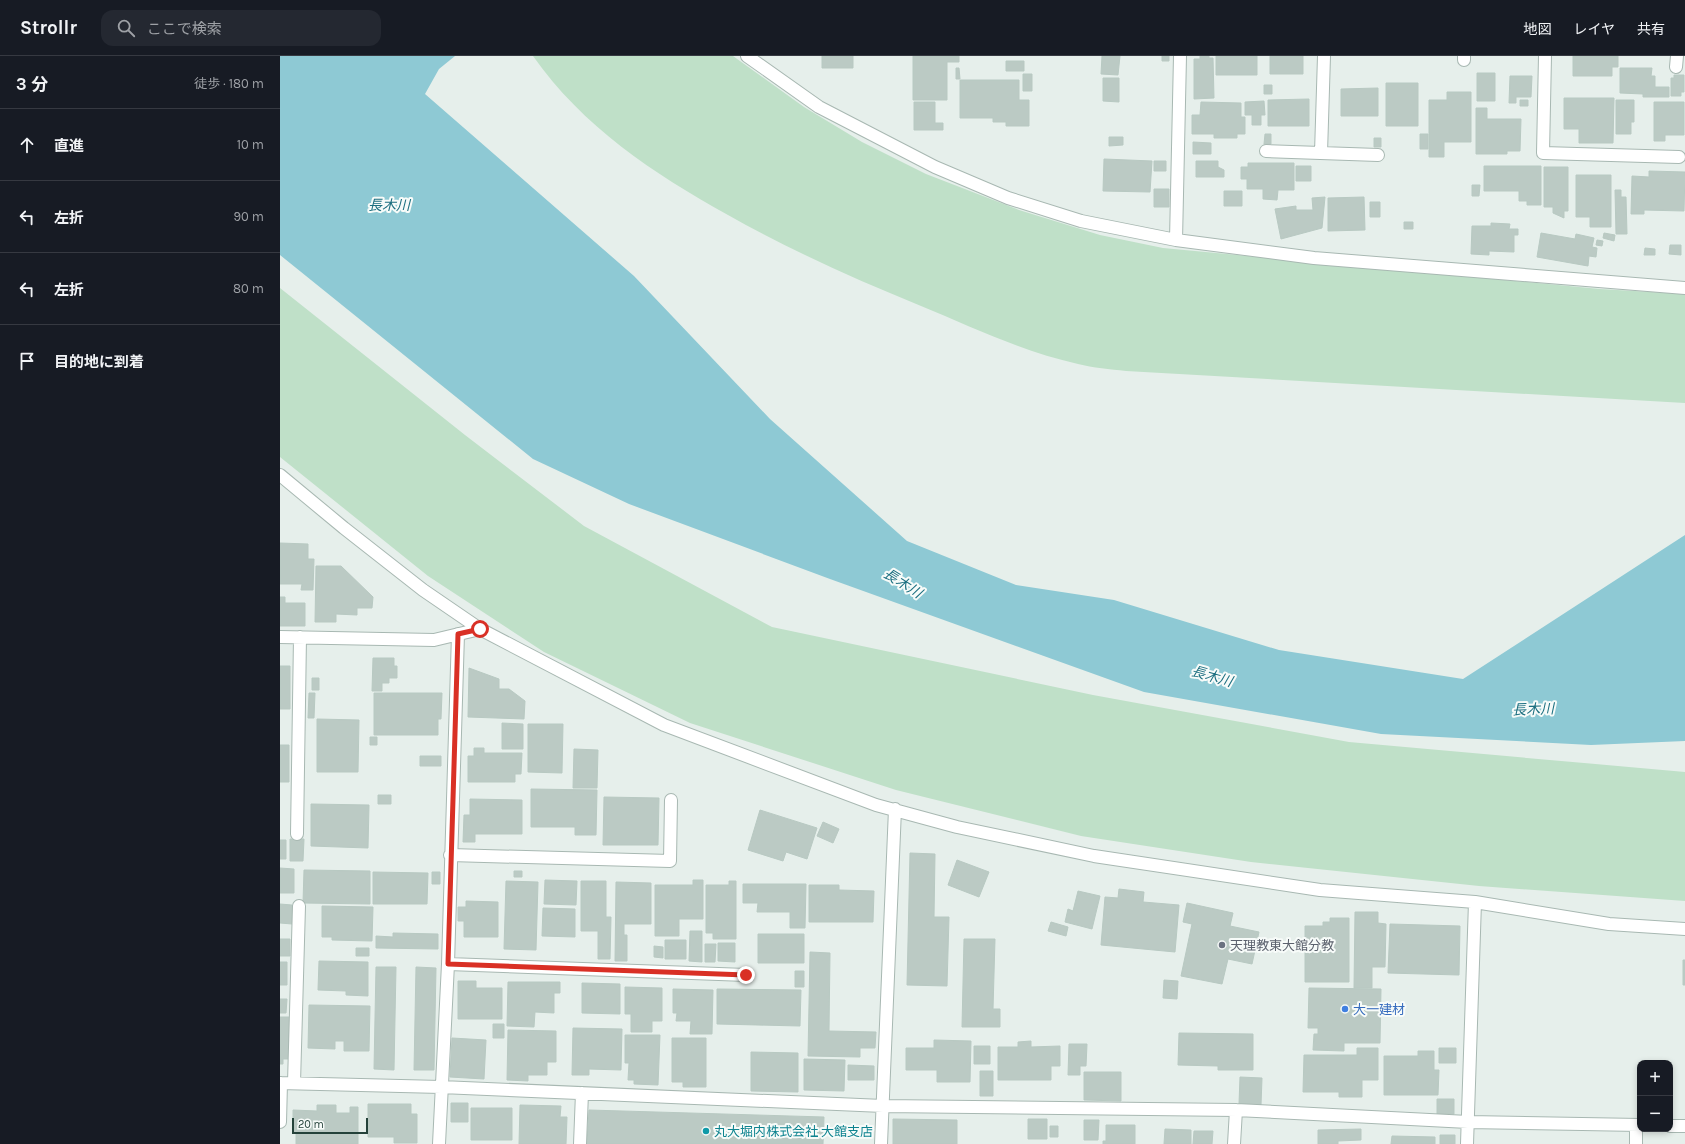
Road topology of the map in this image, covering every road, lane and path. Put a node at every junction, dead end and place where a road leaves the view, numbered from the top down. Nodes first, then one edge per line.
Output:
1 (747, 56) edge
2 (1180, 56) edge
3 (1324, 56) edge
4 (1545, 56) edge
5 (1266, 151) dead end
6 (1321, 153) junction
7 (1378, 155) dead end
8 (1679, 157) dead end
9 (1176, 240) junction
10 (1685, 288) edge
11 (280, 475) edge
12 (480, 629) junction
13 (458, 634) junction
14 (280, 637) edge
15 (300, 637) junction
16 (671, 800) dead end
17 (895, 809) junction
18 (297, 834) dead end
19 (450, 855) junction
20 (1475, 902) junction
21 (299, 906) dead end
22 (1685, 929) edge
23 (448, 964) junction
24 (746, 975) dead end
25 (281, 1083) edge
26 (294, 1083) junction
27 (441, 1087) junction
28 (582, 1093) junction
29 (883, 1106) junction
30 (1236, 1110) junction
31 (280, 1122) edge
32 (1468, 1122) junction
33 (1637, 1125) edge
34 (1673, 1126) edge
35 (1685, 1126) edge
36 (1637, 1132) edge
37 (439, 1144) edge
38 (580, 1144) edge
39 (881, 1144) edge
40 (1234, 1144) edge
41 (1467, 1144) edge
42 (1636, 1144) edge

1 - 9 street
2 - 9 street
3 - 6 street
4 - 8 street
5 - 6 street
6 - 7 street
9 - 10 street
11 - 12 street
12 - 13 street
12 - 17 street
13 - 15 street
13 - 19 street
14 - 15 street
15 - 18 street
16 - 19 street
17 - 20 street
17 - 29 street
19 - 23 street
20 - 22 street
20 - 32 street
21 - 26 street
23 - 24 street
23 - 27 street
25 - 26 street
25 - 31 street
26 - 27 street
27 - 28 street
27 - 37 street
28 - 29 street
28 - 38 street
29 - 30 street
29 - 39 street
30 - 32 street
30 - 40 street
32 - 33 street
32 - 41 street
34 - 35 street
36 - 42 street

